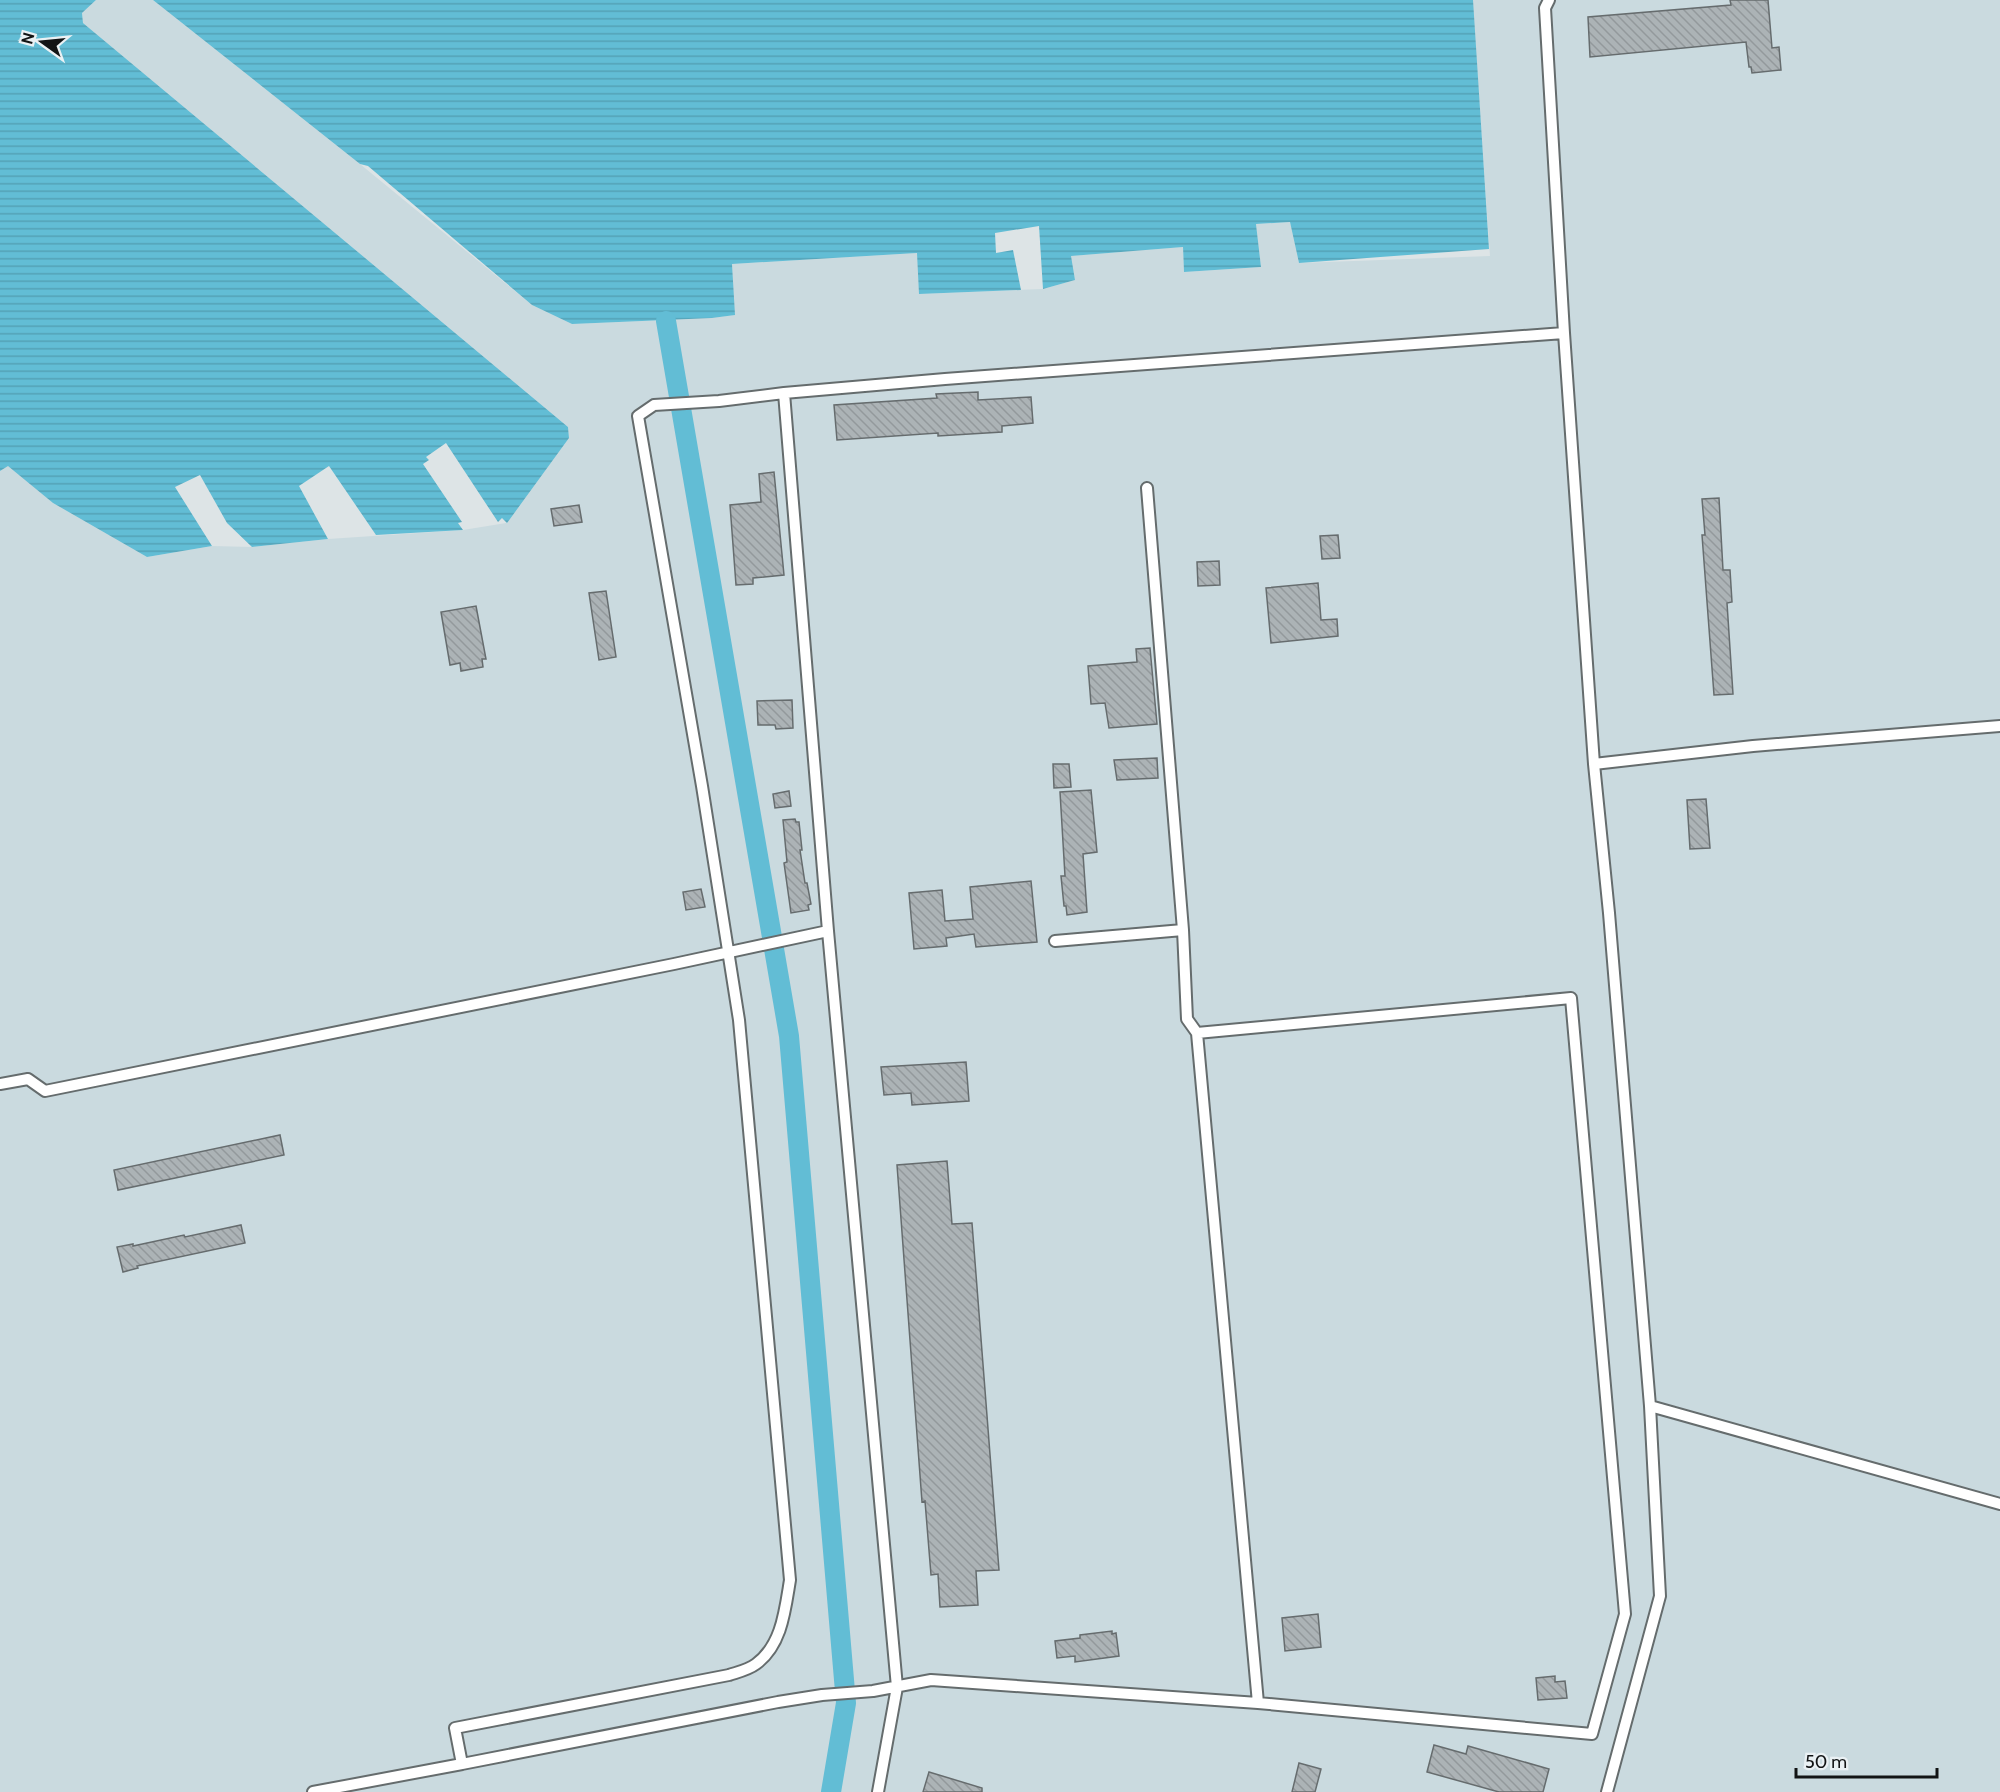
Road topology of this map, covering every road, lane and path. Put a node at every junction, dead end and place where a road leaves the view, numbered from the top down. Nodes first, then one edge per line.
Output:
1 (1549, 0) edge
2 (1564, 333) junction
3 (784, 393) junction
4 (1147, 488) dead end
5 (2000, 726) edge
6 (1594, 764) junction
7 (1183, 930) junction
8 (825, 931) junction
9 (1055, 941) dead end
10 (728, 952) junction
11 (1197, 1033) junction
12 (0, 1084) edge
13 (1650, 1406) junction
14 (2000, 1504) edge
15 (897, 1687) junction
16 (1258, 1703) junction
17 (462, 1764) junction
18 (313, 1792) edge
19 (878, 1792) edge
20 (1607, 1792) edge

1 - 2 lane
2 - 3 lane
2 - 6 lane
3 - 8 lane
3 - 10 lane
4 - 7 lane
5 - 6 lane
6 - 13 lane
7 - 9 lane
7 - 11 lane
8 - 10 lane
8 - 15 lane
10 - 12 lane
10 - 17 lane
11 - 16 lane
11 - 16 lane
13 - 14 lane
13 - 20 lane
15 - 16 lane
15 - 17 lane
15 - 19 lane
17 - 18 lane

